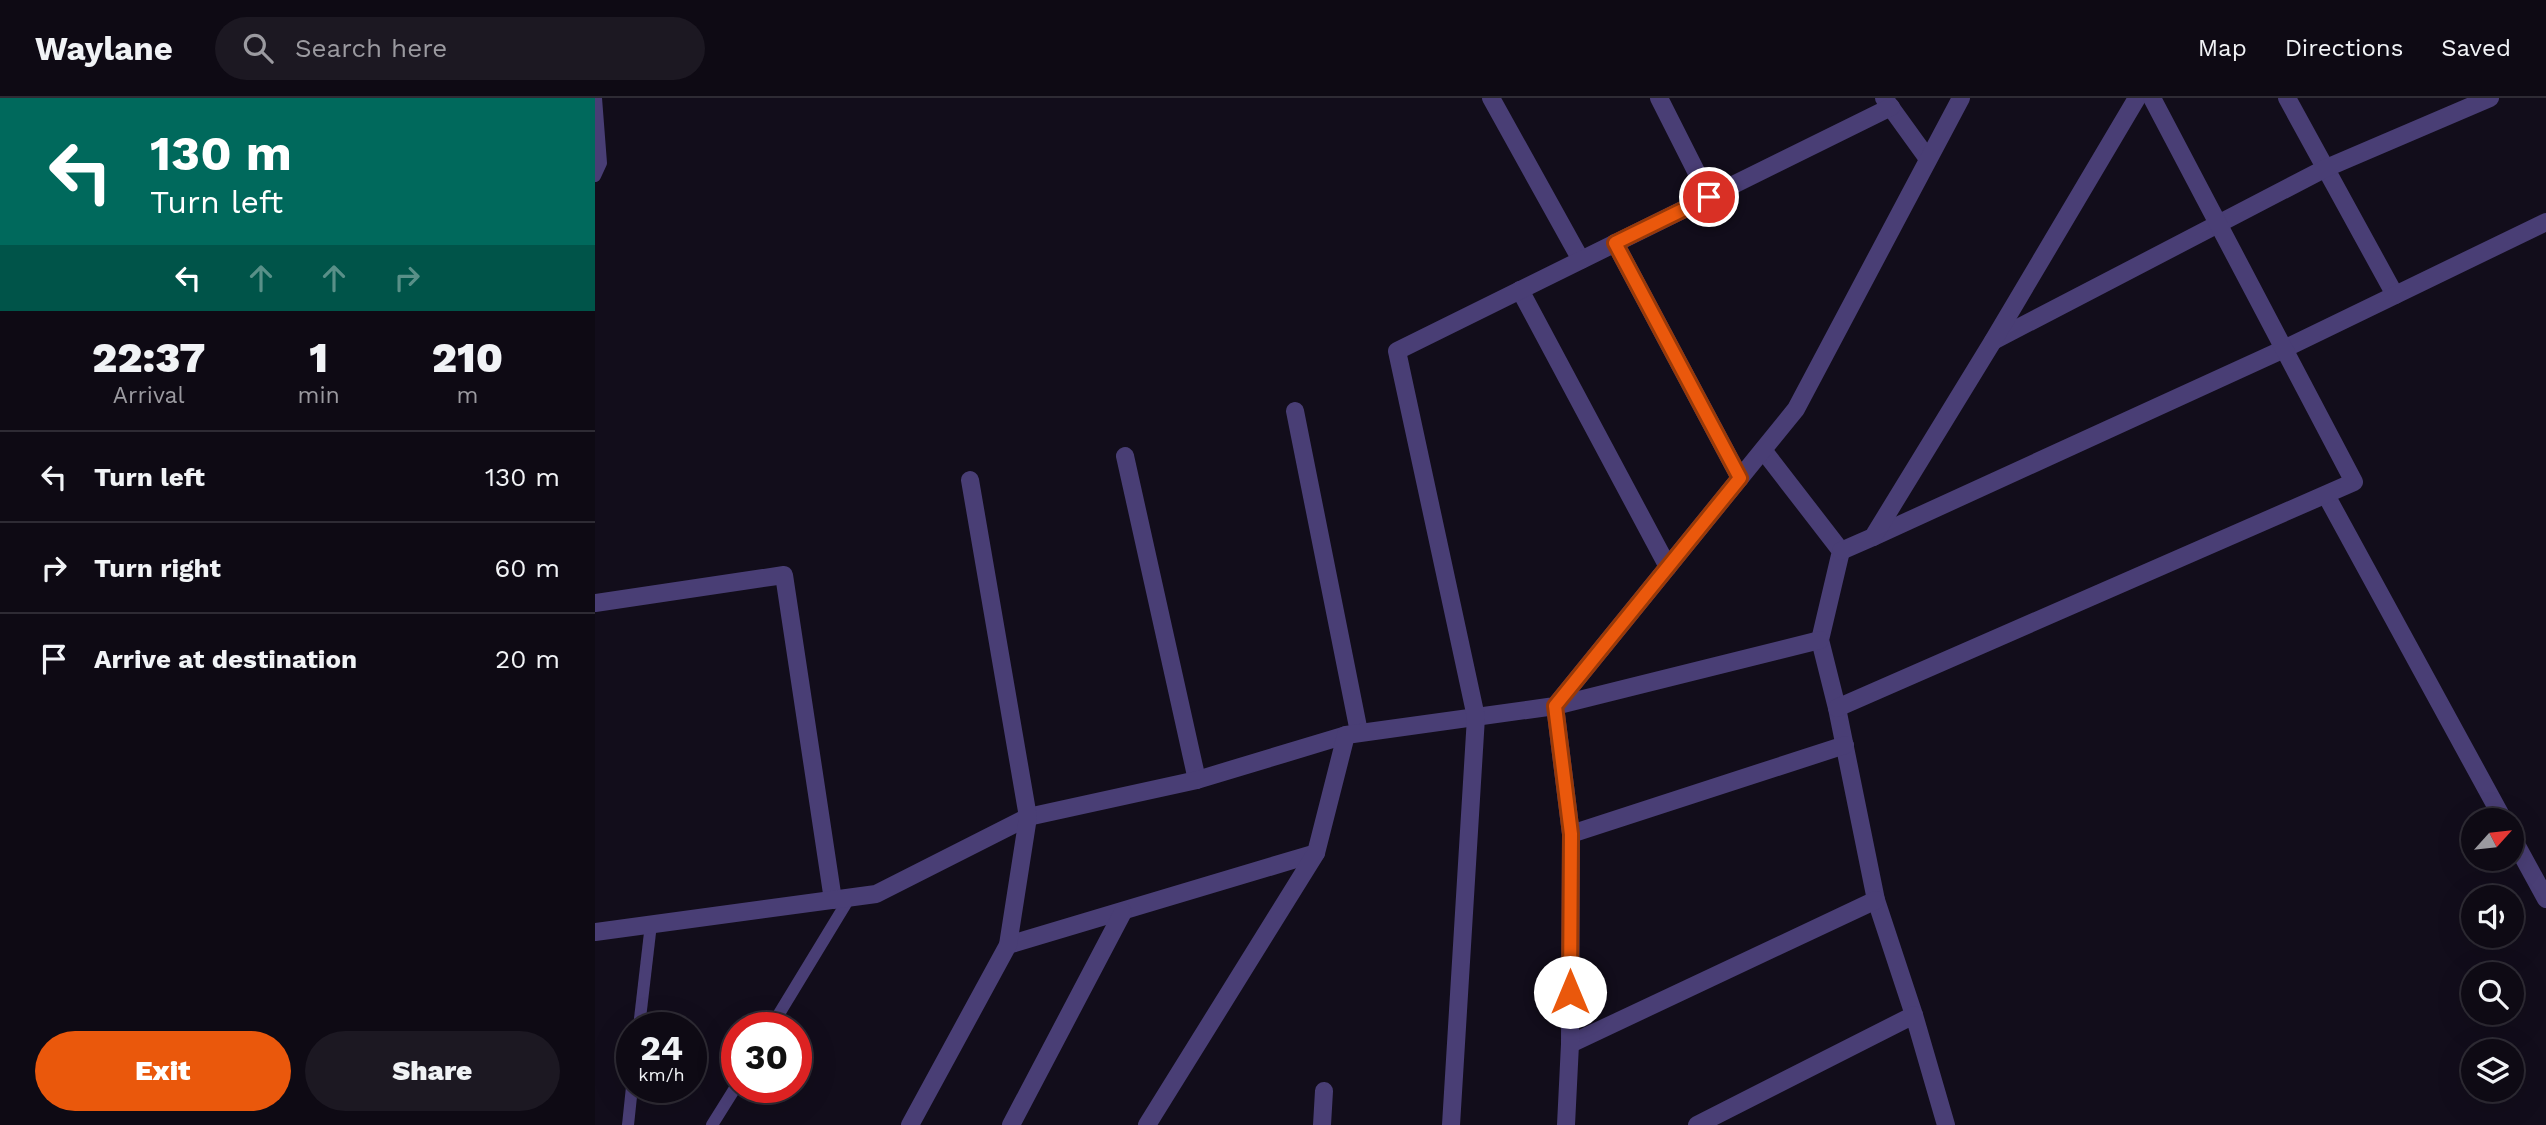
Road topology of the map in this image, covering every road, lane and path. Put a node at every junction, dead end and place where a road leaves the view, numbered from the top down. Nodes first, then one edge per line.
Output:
1 (596, 98) edge
2 (1491, 98) edge
3 (1660, 98) edge
4 (1961, 98) edge
5 (2287, 98) edge
6 (2490, 98) edge
7 (2151, 99) edge
8 (1887, 103) edge
9 (1929, 159) junction
10 (2325, 169) junction
11 (595, 176) edge
12 (1709, 197) junction
13 (2546, 222) edge
14 (2218, 224) junction
15 (1615, 243) junction
16 (1581, 260) junction
17 (1520, 290) junction
18 (2395, 295) junction
19 (1993, 341) junction
20 (2284, 349) junction
21 (1295, 411) dead end
22 (1763, 450) junction
23 (1125, 456) dead end
24 (1740, 478) junction
25 (970, 480) dead end
26 (2326, 495) junction
27 (1873, 537) junction
28 (1840, 551) junction
29 (1668, 567) junction
30 (595, 603) edge
31 (1820, 640) junction
32 (1555, 706) junction
33 (1837, 708) junction
34 (1476, 717) junction
35 (1352, 734) junction
36 (1845, 745) junction
37 (1198, 780) junction
38 (2497, 808) edge
39 (1028, 817) junction
40 (1571, 834) junction
41 (1316, 853) junction
42 (2524, 859) edge
43 (841, 899) junction
44 (2546, 899) edge
45 (1876, 900) junction
46 (1123, 912) junction
47 (650, 924) junction
48 (595, 932) edge
49 (1008, 945) junction
50 (641, 1012) edge
51 (780, 1012) edge
52 (1915, 1014) junction
53 (1570, 1044) junction
54 (1324, 1091) dead end
55 (630, 1103) edge
56 (726, 1103) edge
57 (628, 1125) edge
58 (712, 1125) edge
59 (910, 1125) edge
60 (1011, 1125) edge
61 (1147, 1125) edge
62 (1322, 1125) edge
63 (1451, 1125) edge
64 (1566, 1125) edge
65 (1697, 1125) edge
66 (1946, 1125) edge

1 - 11 lane
2 - 16 street
3 - 12 street
4 - 9 street
5 - 10 street
6 - 10 street
7 - 14 street
7 - 19 street
8 - 9 street
8 - 12 street
9 - 22 street
10 - 14 street
10 - 18 street
12 - 15 street
13 - 18 street
14 - 19 street
14 - 20 street
15 - 16 street
15 - 24 street
16 - 17 street
17 - 29 street
17 - 34 street
18 - 20 street
19 - 27 street
20 - 26 street
20 - 27 street
21 - 35 street
22 - 24 street
22 - 28 street
23 - 37 street
24 - 29 street
25 - 39 street
26 - 33 street
26 - 38 street
27 - 28 street
28 - 31 street
29 - 32 street
30 - 43 street
31 - 32 street
31 - 33 street
32 - 34 street
32 - 40 street
33 - 36 street
34 - 35 street
34 - 63 street
35 - 37 street
35 - 41 street
36 - 40 street
36 - 45 street
37 - 39 street
39 - 43 street
39 - 49 street
40 - 53 street
41 - 46 street
41 - 61 street
42 - 44 street
43 - 47 street
43 - 51 lane
45 - 52 street
45 - 53 street
46 - 49 street
46 - 60 street
47 - 48 street
47 - 50 lane
49 - 59 street
52 - 65 street
52 - 66 street
53 - 64 street
54 - 62 street
55 - 57 lane
56 - 58 lane

